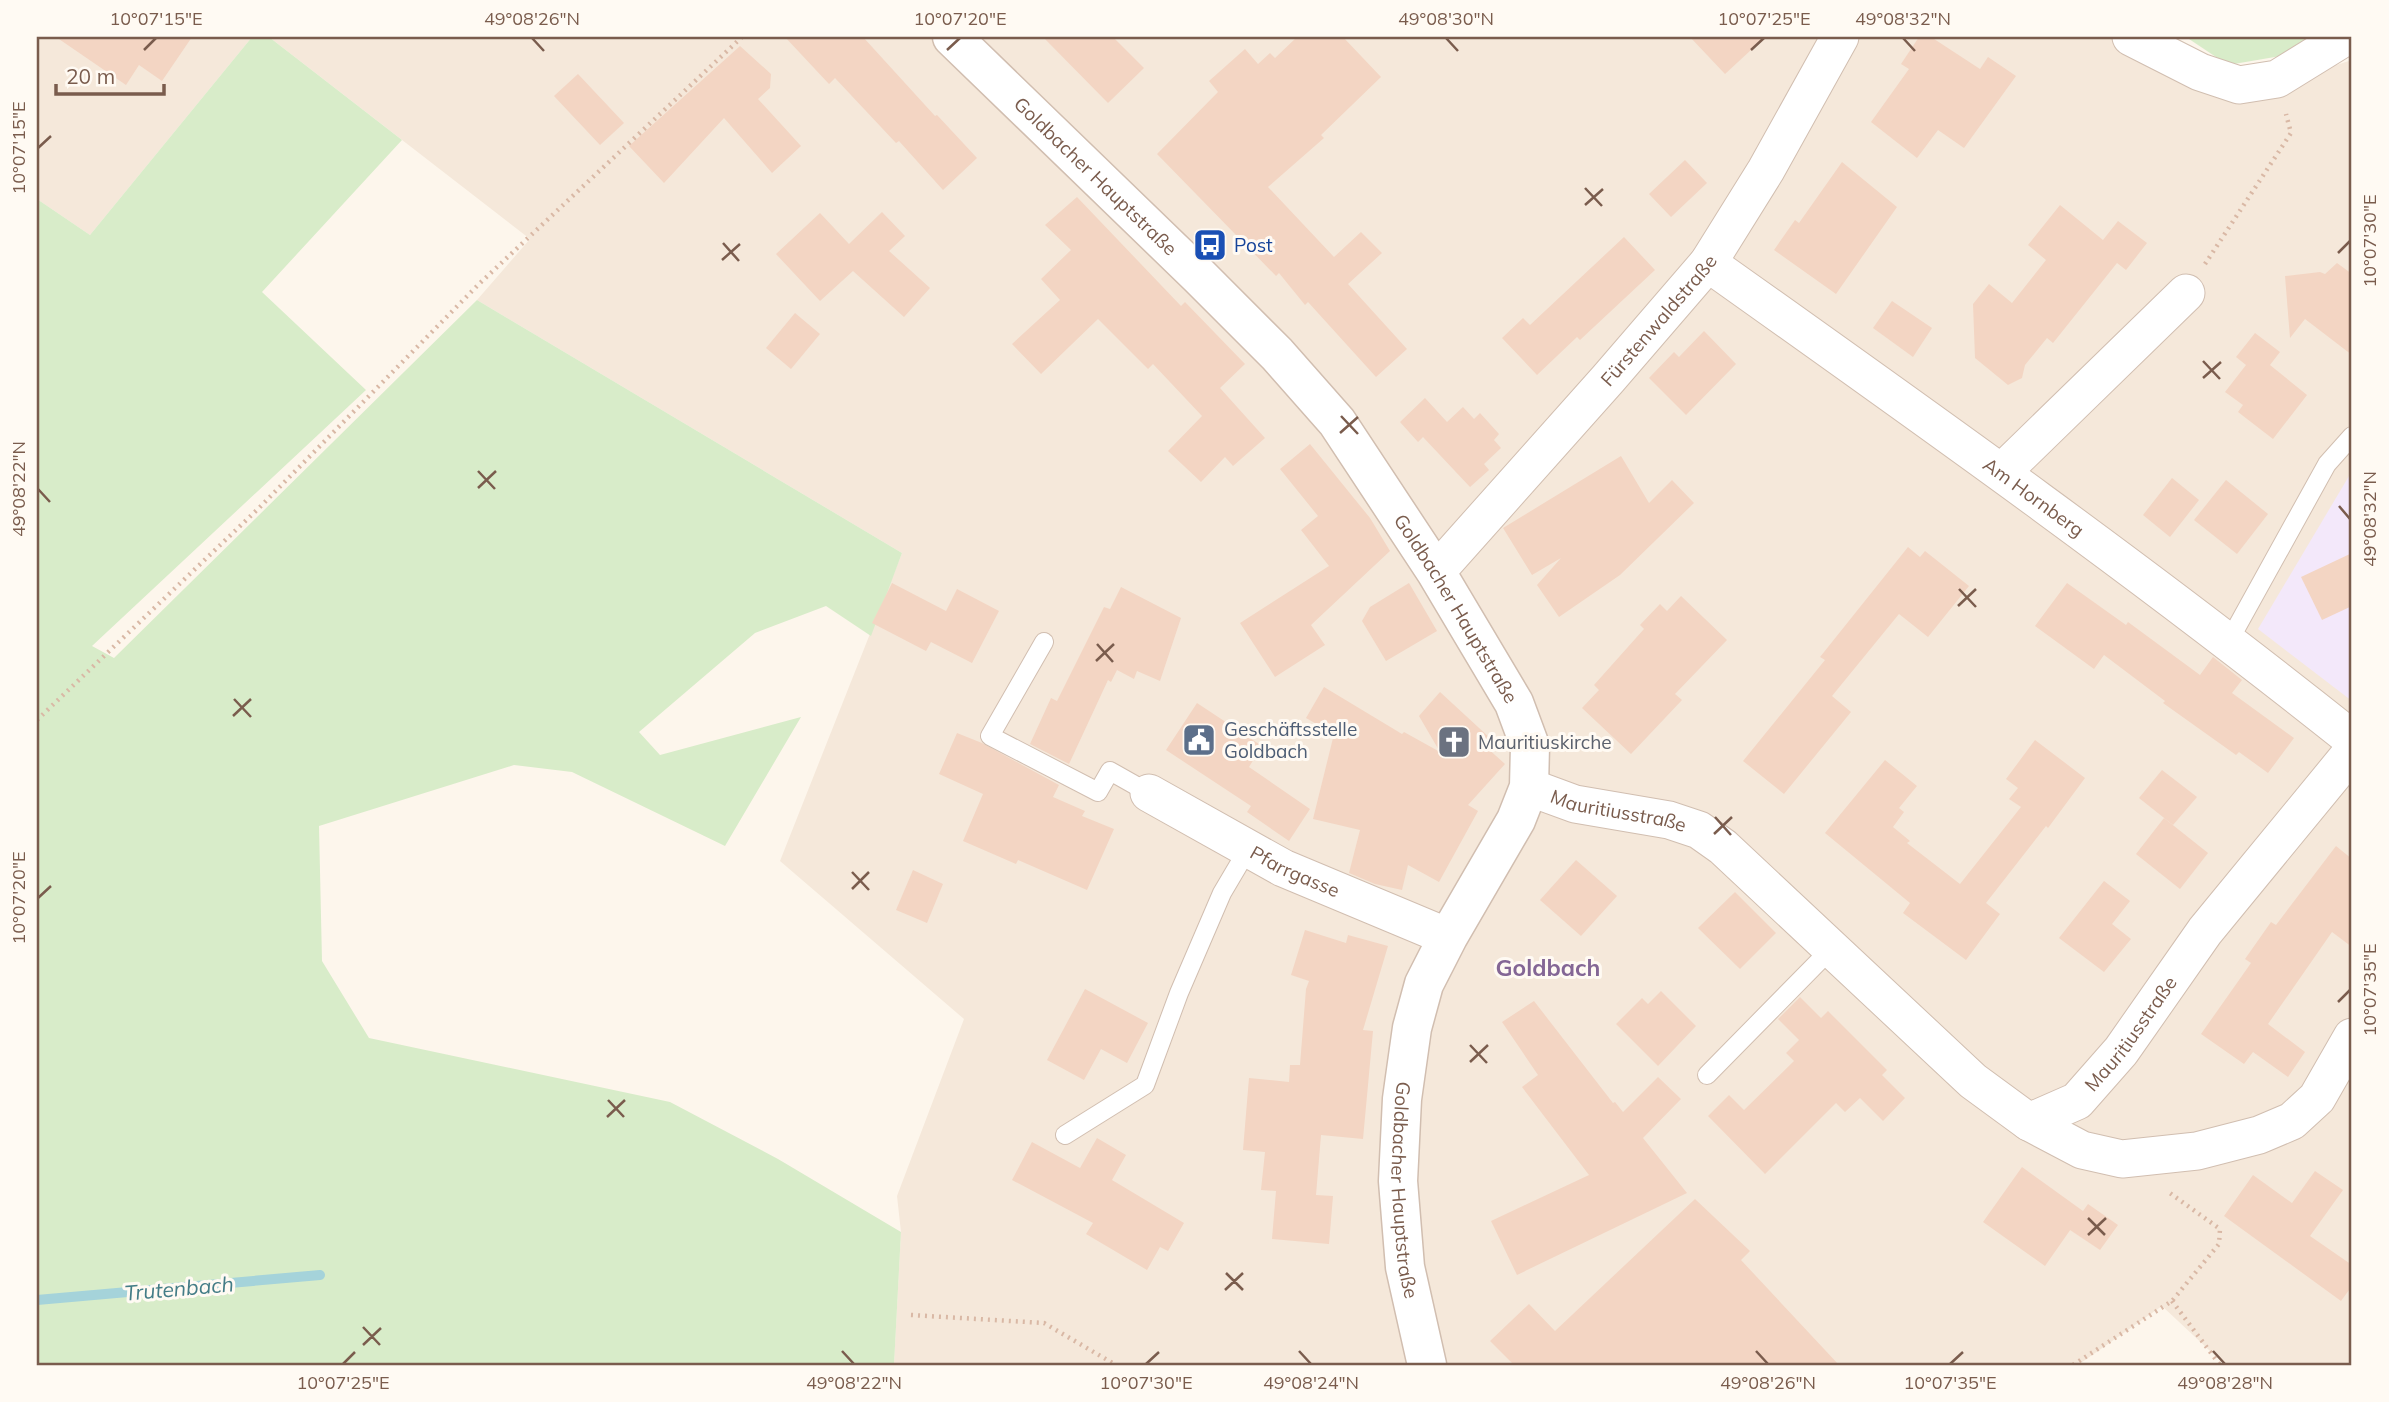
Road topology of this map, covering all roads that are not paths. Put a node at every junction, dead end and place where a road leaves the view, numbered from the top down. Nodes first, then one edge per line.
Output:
1 (952, 37) edge
2 (1839, 37) edge
3 (2131, 37) edge
4 (2345, 37) edge
5 (1708, 263) junction
6 (2186, 293) road end
7 (2352, 436) edge
8 (2002, 472) junction
9 (1436, 572) junction
10 (2229, 641) junction
11 (1044, 642) dead end
12 (2352, 739) edge
13 (2352, 752) edge
14 (1529, 787) junction
15 (1149, 793) joint
16 (1248, 849) junction
17 (1448, 937) junction
18 (1831, 949) junction
19 (2352, 1037) edge
20 (1707, 1075) dead end
21 (2029, 1122) junction
22 (1065, 1135) dead end
23 (1427, 1365) edge

1 - 9 street, Goldbacher Hauptstraße
2 - 5 street, Fürstenwaldstraße
3 - 4 street
5 - 8 street, Am Hornberg
5 - 9 street, Fürstenwaldstraße
6 - 8 street
7 - 10 lane
8 - 10 street, Am Hornberg
9 - 14 street, Goldbacher Hauptstraße
10 - 12 street, Am Hornberg
11 - 15 lane
13 - 21 street, Mauritiusstraße
14 - 17 street, Goldbacher Hauptstraße
14 - 18 street, Mauritiusstraße
15 - 16 street, Pfarrgasse
16 - 17 street, Pfarrgasse
16 - 22 lane
17 - 23 street, Goldbacher Hauptstraße
18 - 20 lane
18 - 21 street, Mauritiusstraße
19 - 21 street

